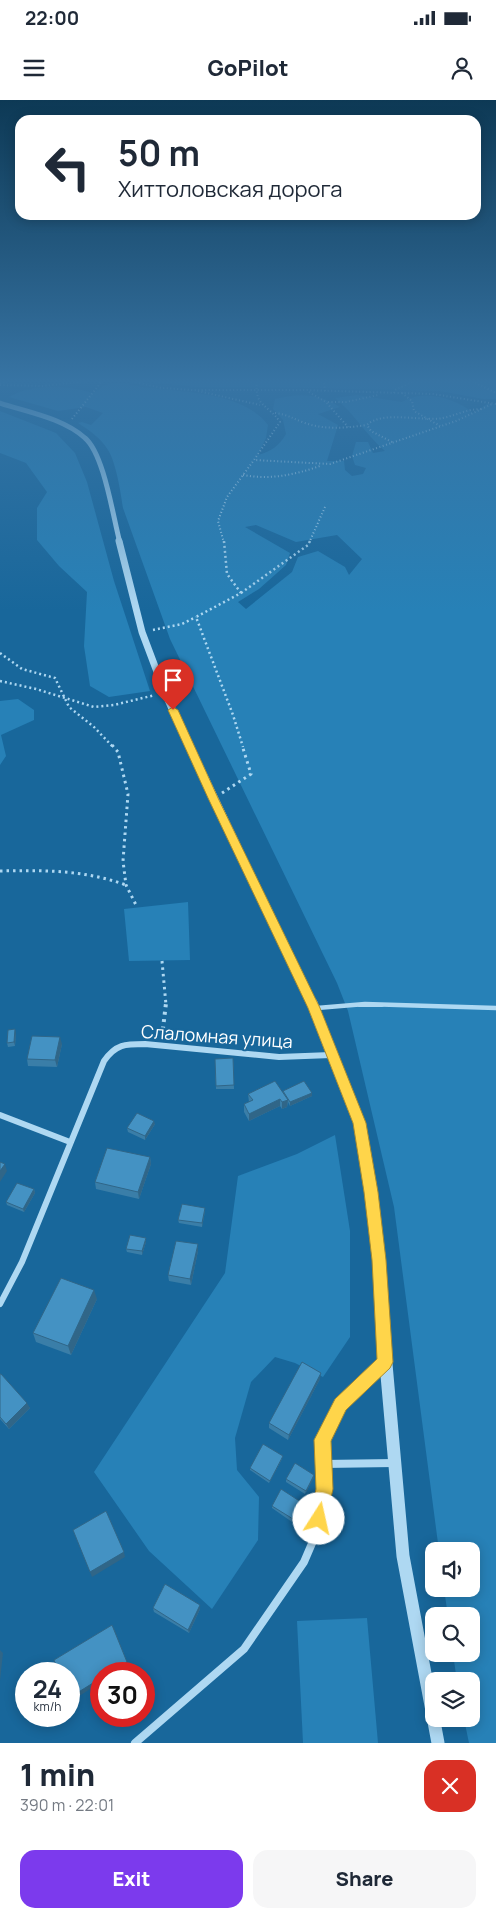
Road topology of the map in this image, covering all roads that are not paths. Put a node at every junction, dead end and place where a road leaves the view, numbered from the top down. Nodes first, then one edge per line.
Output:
1 (99, 458) edge
2 (165, 693) joint
3 (314, 1008) junction
4 (496, 1008) edge
5 (332, 1055) junction
6 (0, 1115) edge
7 (70, 1142) junction
8 (0, 1304) edge
9 (385, 1362) junction
10 (394, 1463) junction
11 (323, 1464) junction
12 (136, 1743) edge
13 (438, 1743) edge

1 - 2 street
2 - 3 street
3 - 4 lane
3 - 5 street
5 - 7 street, Слаломная улица
5 - 9 street
6 - 7 street
7 - 8 street, Слаломная улица
9 - 10 street
9 - 11 street
10 - 11 street
10 - 13 street
11 - 12 street

